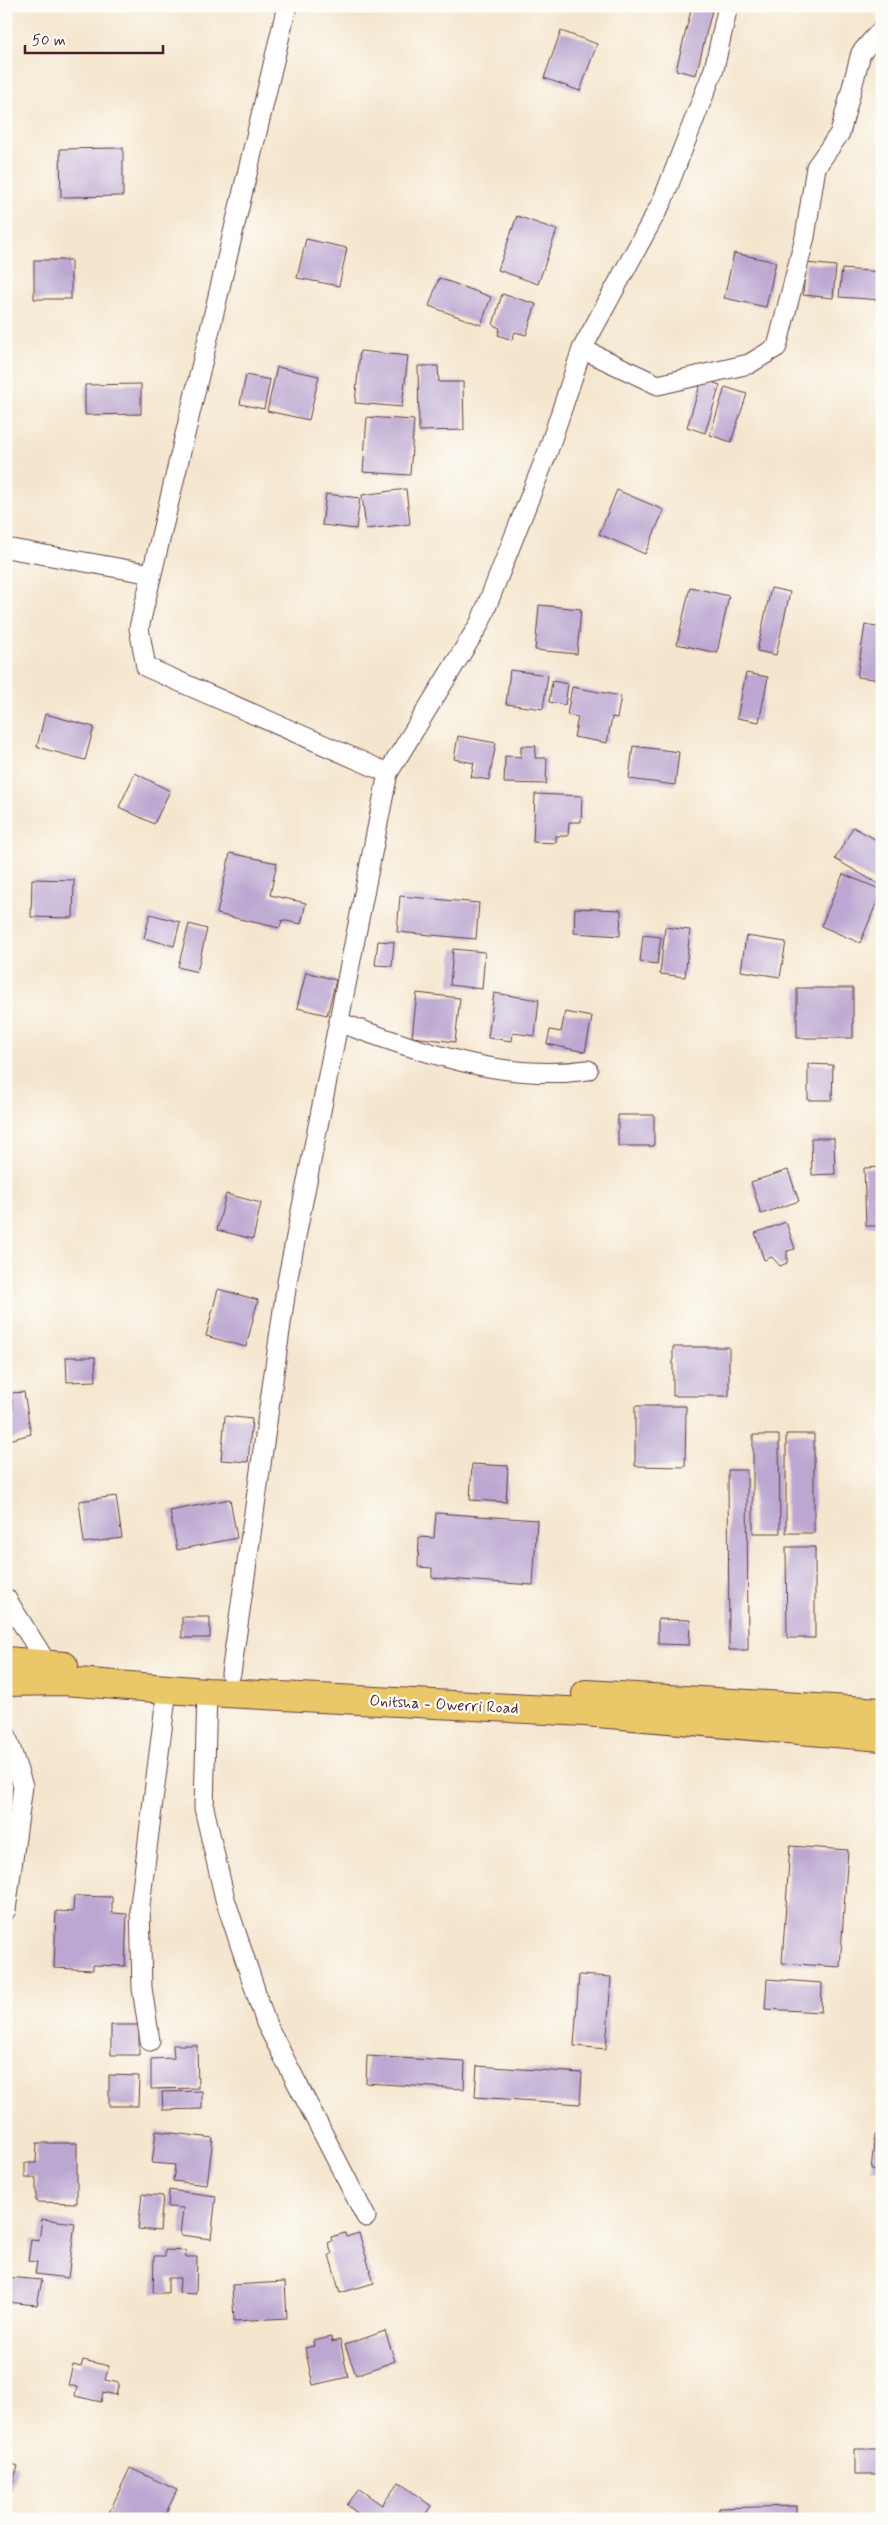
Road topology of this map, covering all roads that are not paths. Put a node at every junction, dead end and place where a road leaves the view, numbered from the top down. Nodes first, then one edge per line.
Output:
1 (287, 6) edge
2 (728, 6) edge
3 (882, 29) edge
4 (582, 349) junction
5 (6, 548) edge
6 (152, 574) junction
7 (388, 773) junction
8 (341, 1023) junction
9 (588, 1070) dead end
10 (6, 1598) edge
11 (6, 1661) edge
12 (48, 1665) junction
13 (231, 1674) junction
14 (6, 1682) edge
15 (167, 1689) junction
16 (207, 1692) junction
17 (882, 1712) edge
18 (6, 1734) edge
19 (882, 1737) edge
20 (6, 1910) edge
21 (150, 2041) dead end
22 (366, 2217) dead end

1 - 6 street
2 - 4 street
3 - 4 street
4 - 7 street
5 - 6 street
6 - 7 street
7 - 8 street
8 - 9 street
8 - 13 street
10 - 12 street
11 - 12 highway, Onitsha - Owerri Road
12 - 13 highway, Onitsha - Owerri Road
13 - 17 highway, Onitsha - Owerri Road
14 - 15 highway, Onitsha - Owerri Road
15 - 16 highway, Onitsha - Owerri Road
15 - 21 street
16 - 19 highway, Onitsha - Owerri Road
16 - 22 street
18 - 20 street

